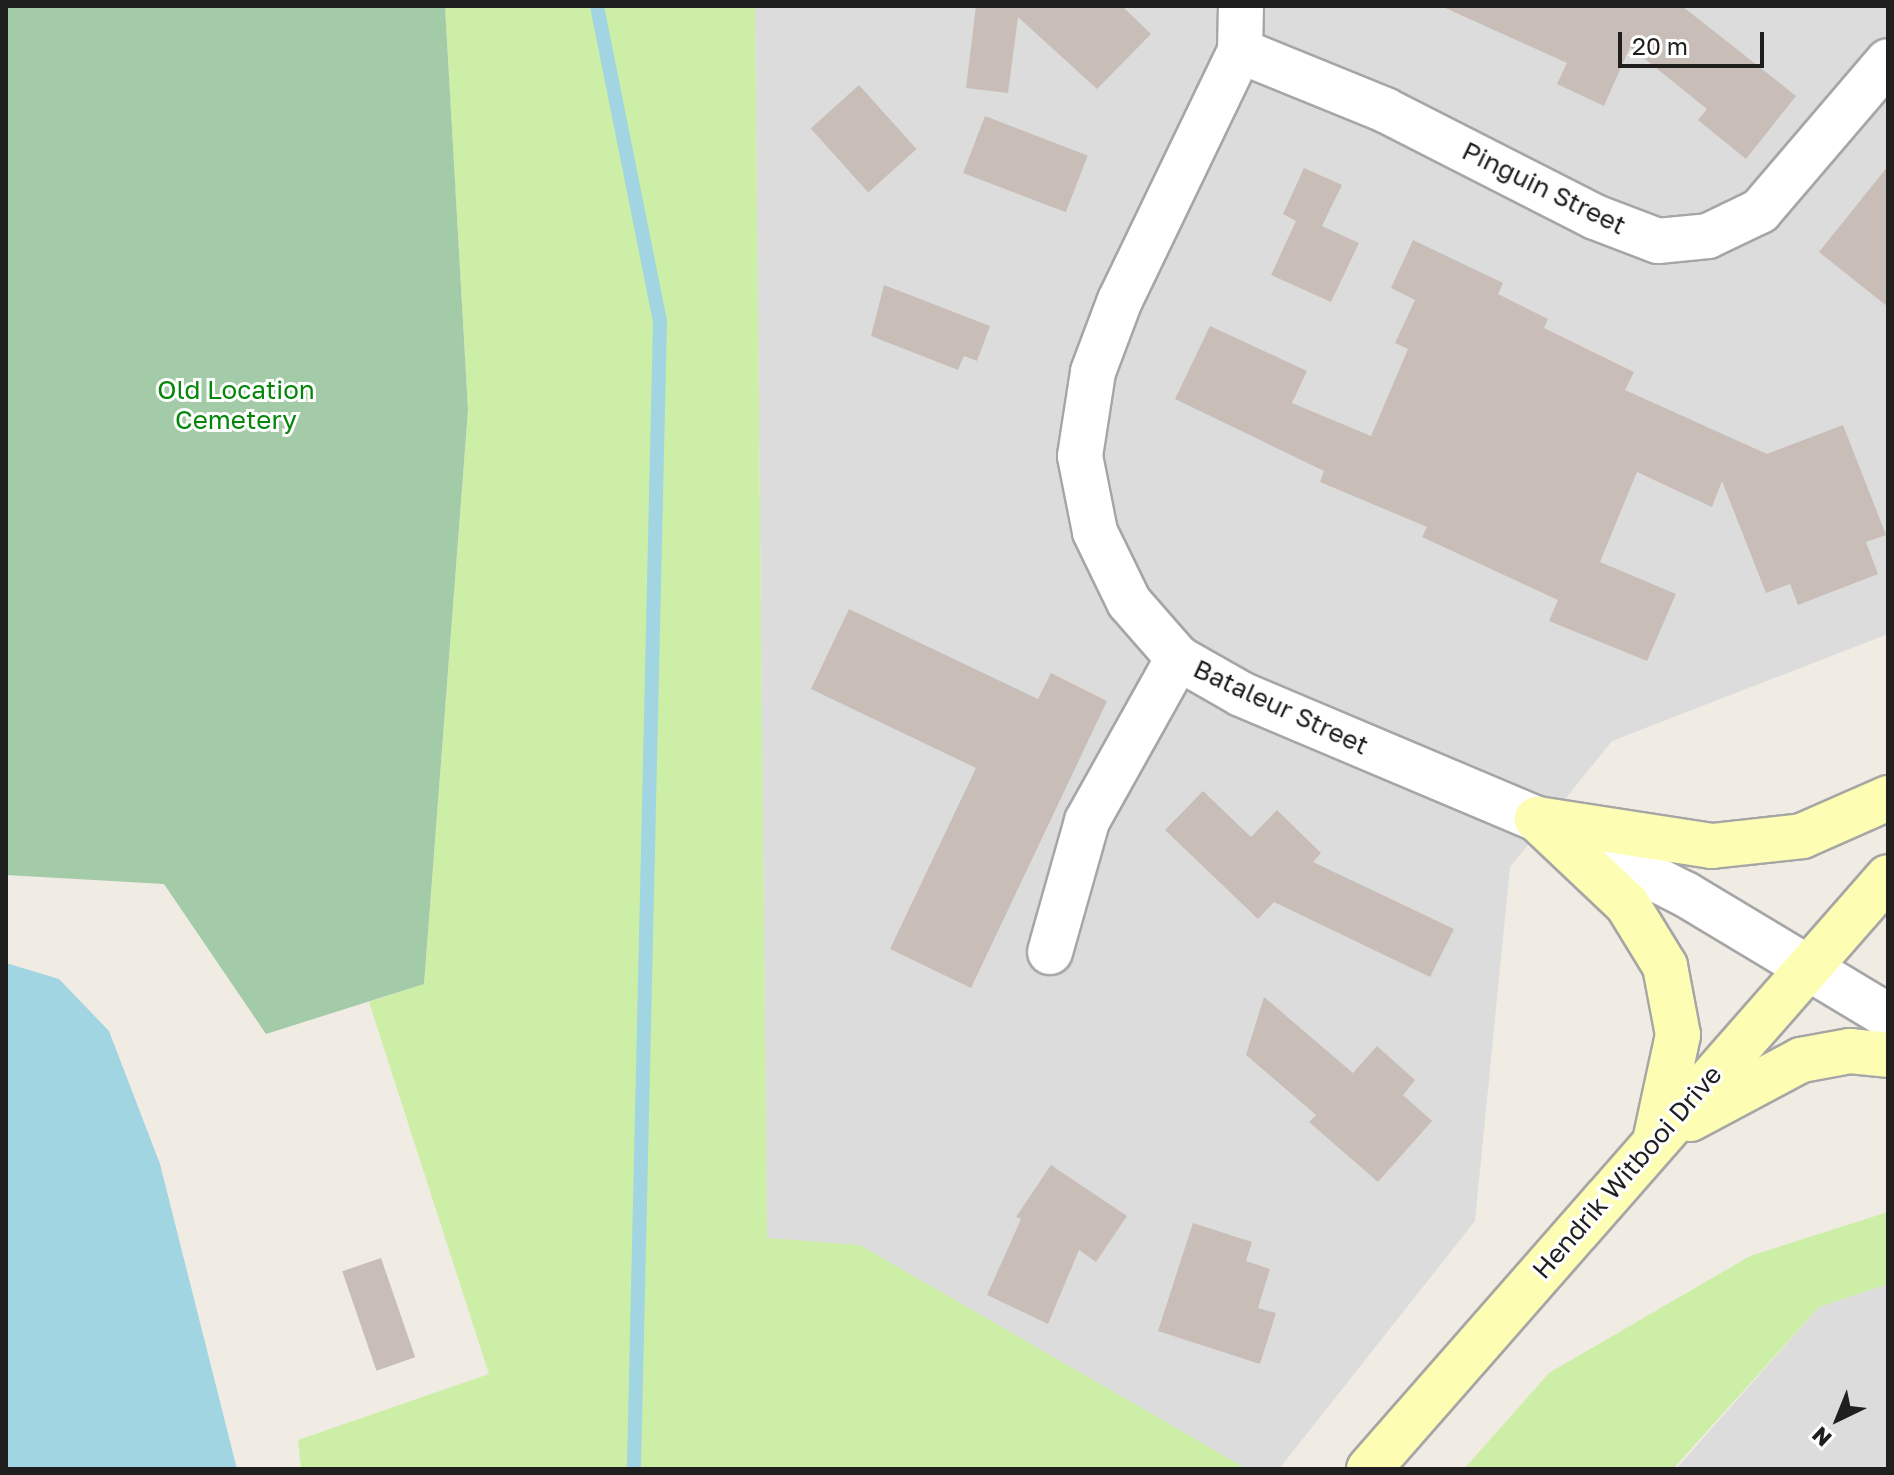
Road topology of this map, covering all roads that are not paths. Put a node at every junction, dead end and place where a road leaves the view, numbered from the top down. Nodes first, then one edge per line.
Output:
1 (1241, 6) edge
2 (1240, 51) junction
3 (1888, 61) edge
4 (1178, 658) junction
5 (1888, 798) edge
6 (1537, 819) junction
7 (1888, 877) edge
8 (1050, 952) dead end
9 (1806, 969) junction
10 (1888, 1016) edge
11 (1888, 1055) edge
12 (1655, 1140) junction
13 (1369, 1469) edge

1 - 2 street, Bataleur Street
2 - 3 street, Pinguin Street
2 - 4 street, Bataleur Street
4 - 6 street, Bataleur Street
4 - 8 street
5 - 6 main road
6 - 9 street, Bataleur Street
6 - 12 main road
7 - 9 main road, Hendrik Witbooi Drive
9 - 10 street, Bataleur Street
9 - 12 main road, Hendrik Witbooi Drive
11 - 12 main road
12 - 13 main road, Hendrik Witbooi Drive

